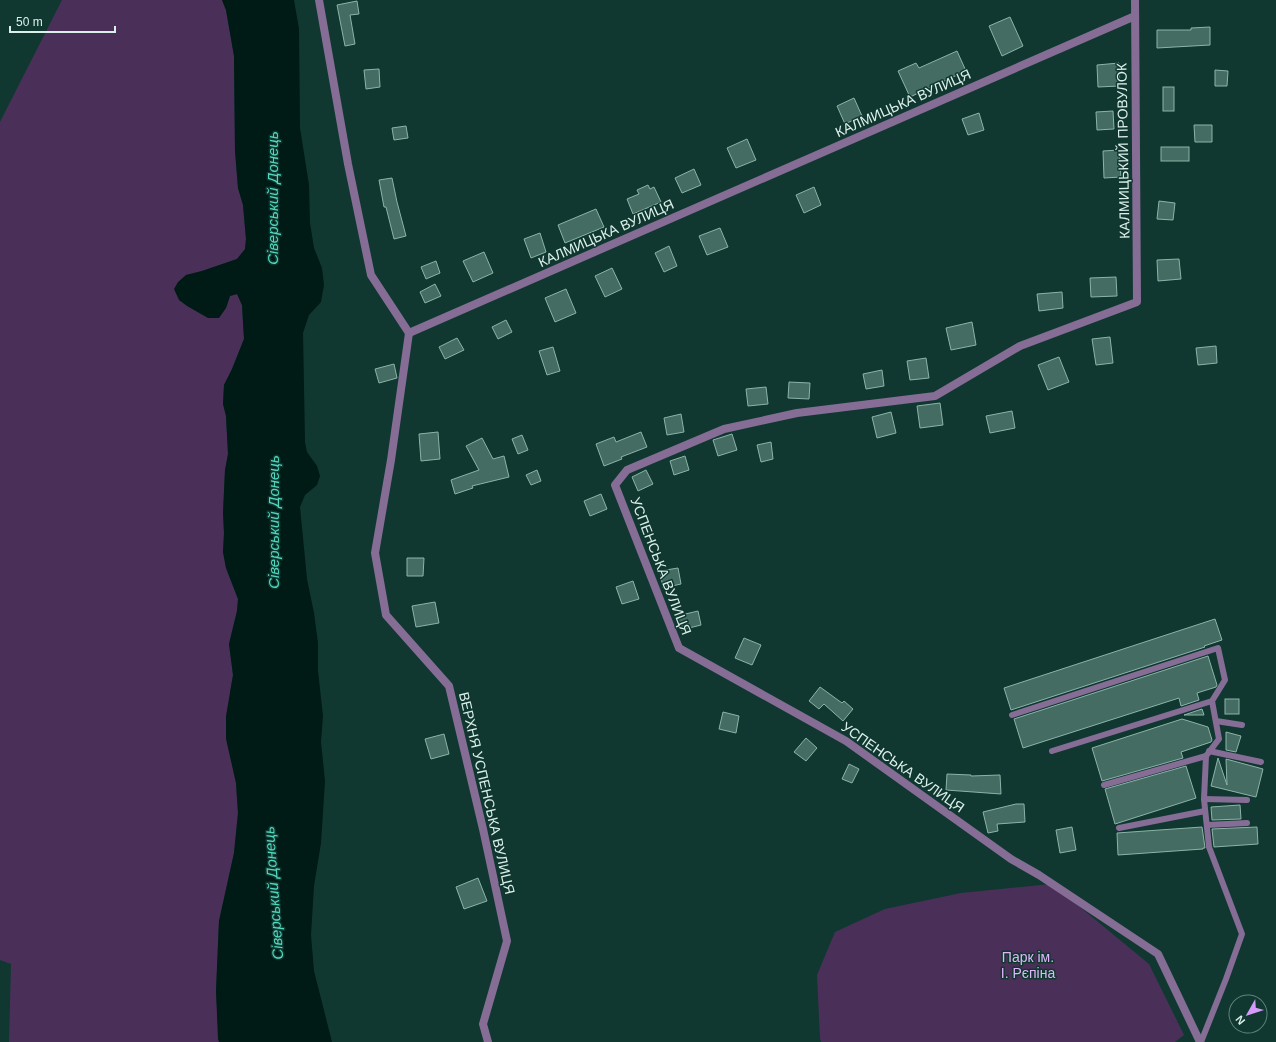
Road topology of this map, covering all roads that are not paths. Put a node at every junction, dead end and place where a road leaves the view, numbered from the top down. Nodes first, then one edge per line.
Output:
1 (319, 0) edge
2 (1135, 0) edge
3 (1135, 16) junction
4 (1137, 302) joint
5 (409, 333) junction
6 (1212, 701) junction
7 (1012, 715) dead end
8 (1216, 721) junction
9 (1242, 725) dead end
10 (1052, 751) dead end
11 (1208, 754) junction
12 (1261, 762) dead end
13 (1104, 785) dead end
14 (1204, 799) junction
15 (1247, 800) dead end
16 (1206, 811) junction
17 (1247, 822) dead end
18 (1207, 825) junction
19 (1120, 828) dead end
20 (488, 1042) edge
21 (1200, 1042) edge

1 - 5 street
2 - 3 street, КАЛМИЦЬКИЙ ПРОВУЛОК
3 - 4 street, КАЛМИЦЬКИЙ ПРОВУЛОК
3 - 5 street, КАЛМИЦЬКА ВУЛИЦЯ
4 - 21 street, УСПЕНСЬКА ВУЛИЦЯ
5 - 20 street, ВЕРХНЯ УСПЕНСЬКА ВУЛИЦЯ
6 - 7 lane
6 - 8 lane
6 - 10 lane
8 - 9 lane
8 - 11 lane
11 - 12 lane
11 - 13 lane
11 - 14 lane
14 - 15 lane
14 - 16 lane
16 - 18 lane
16 - 19 lane
17 - 18 lane
18 - 21 lane

